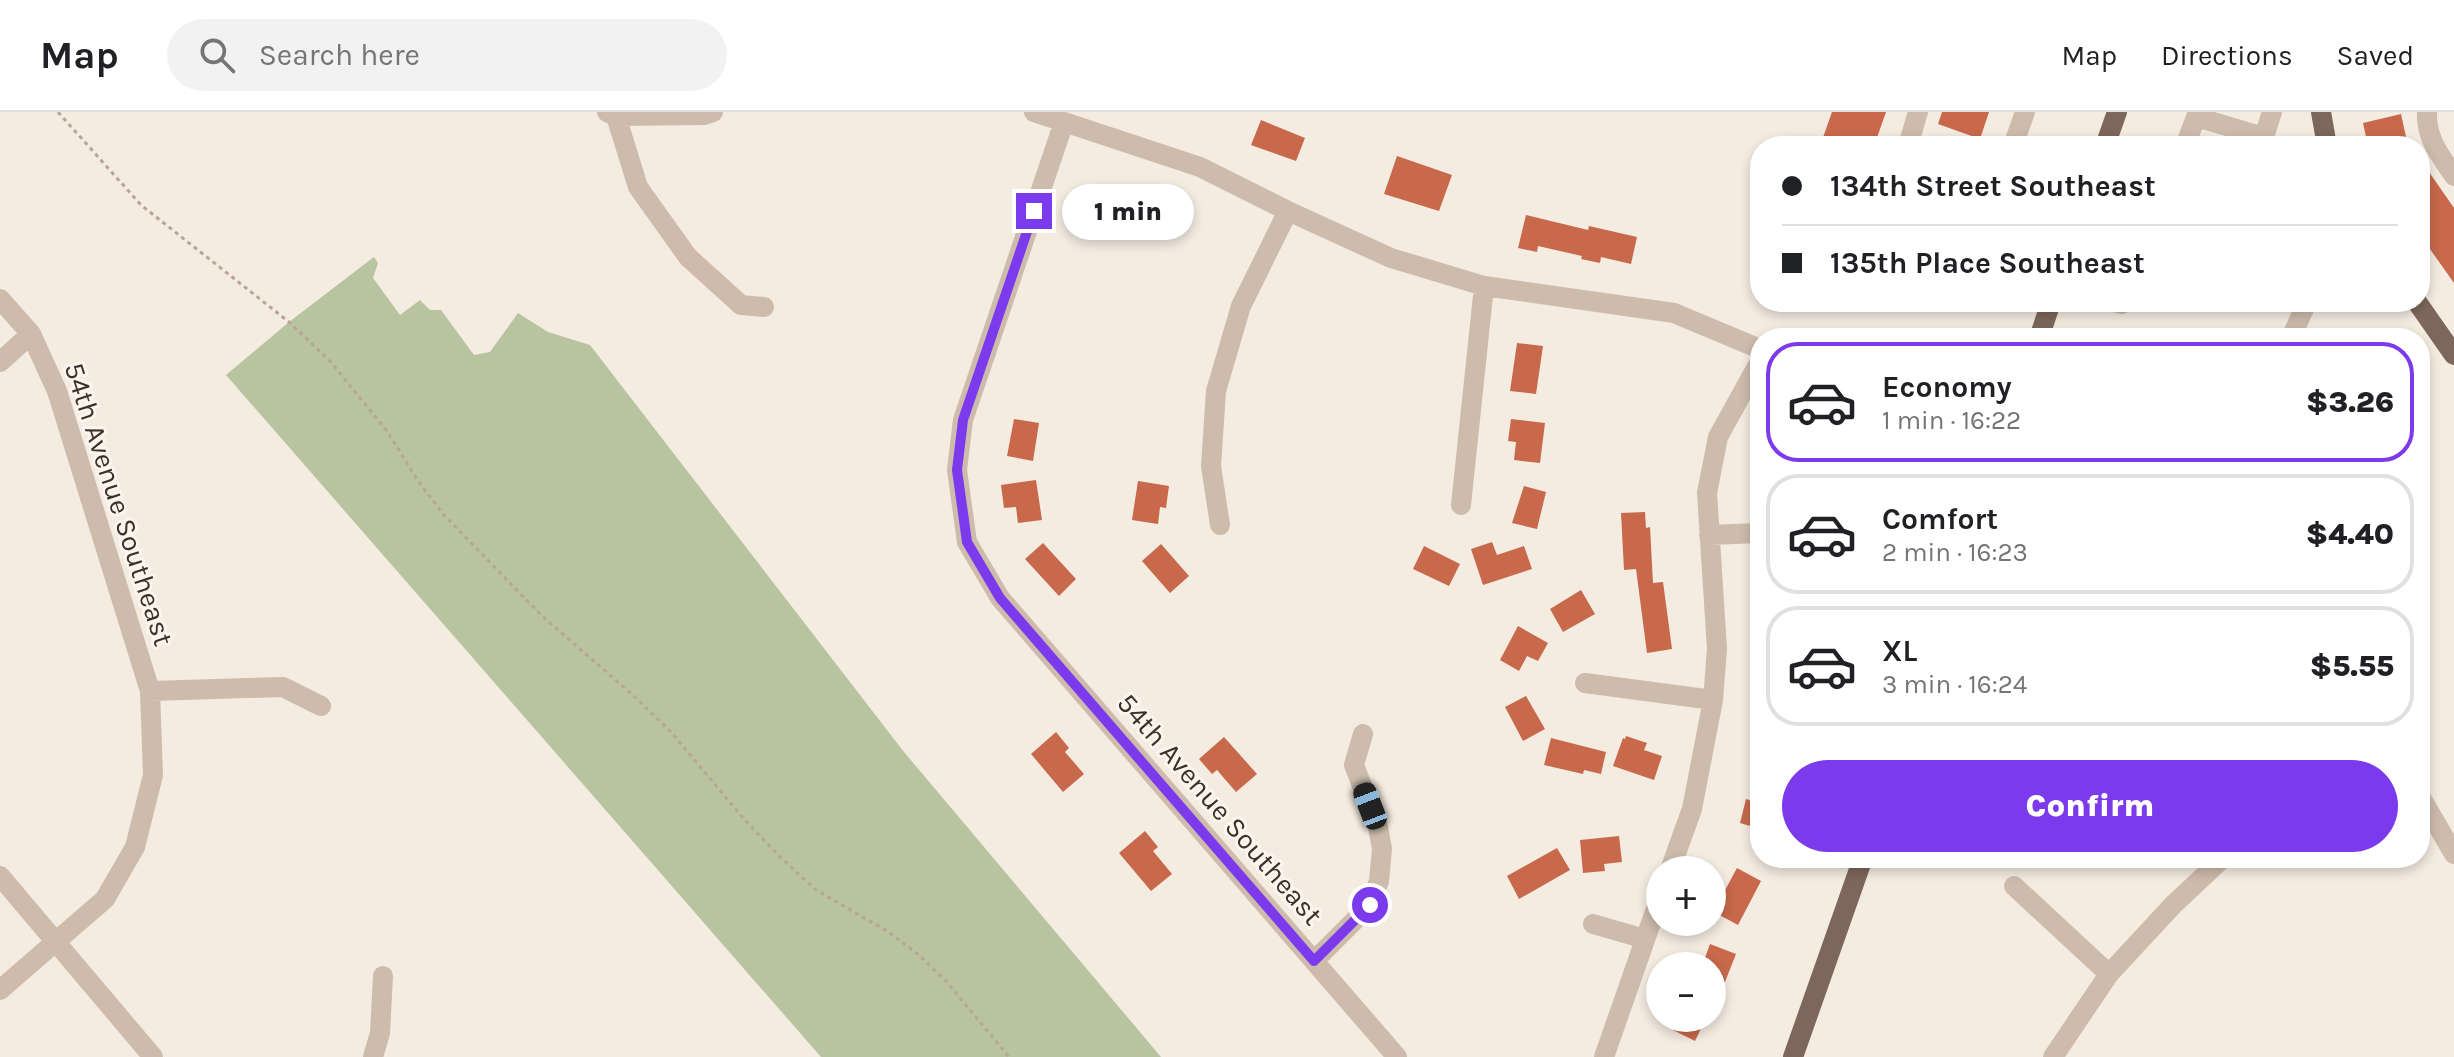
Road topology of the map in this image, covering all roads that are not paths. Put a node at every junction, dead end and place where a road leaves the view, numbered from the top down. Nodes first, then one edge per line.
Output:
1 (713, 112) edge
2 (1034, 112) edge
3 (1918, 112) edge
4 (2025, 112) edge
5 (2117, 112) edge
6 (2272, 112) edge
7 (2321, 112) edge
8 (2427, 112) edge
9 (612, 114) edge
10 (2190, 114) edge
11 (1064, 122) junction
12 (1911, 136) edge
13 (2017, 136) edge
14 (2109, 136) edge
15 (2187, 136) edge
16 (2250, 136) edge
17 (2267, 136) edge
18 (2325, 136) edge
19 (2430, 136) edge
20 (2430, 138) edge
21 (2454, 176) edge
22 (1288, 211) junction
23 (1484, 286) junction
24 (0, 299) edge
25 (764, 307) dead end
26 (2424, 312) edge
27 (31, 334) junction
28 (1750, 345) edge
29 (2454, 355) edge
30 (0, 362) edge
31 (1750, 379) edge
32 (1461, 505) dead end
33 (1220, 525) dead end
34 (1750, 533) edge
35 (1709, 535) junction
36 (1585, 683) dead end
37 (150, 691) junction
38 (1713, 700) junction
39 (321, 706) dead end
40 (1363, 734) dead end
41 (2430, 813) edge
42 (2454, 854) edge
43 (1675, 856) edge
44 (1859, 868) edge
45 (2212, 868) edge
46 (0, 876) edge
47 (2014, 886) dead end
48 (1593, 924) dead end
49 (1646, 936) edge
50 (1645, 939) junction
51 (56, 940) junction
52 (1314, 961) junction
53 (2109, 974) junction
54 (383, 976) dead end
55 (0, 990) edge
56 (153, 1057) edge
57 (373, 1057) edge
58 (1397, 1057) edge
59 (1604, 1057) edge
60 (1793, 1057) edge
61 (2053, 1057) edge

1 - 9 street
2 - 11 street
3 - 12 street
4 - 13 street
5 - 14 main road
6 - 17 street
7 - 18 main road
8 - 19 street
9 - 25 street
10 - 15 street
10 - 16 street
11 - 22 street
11 - 52 street, 54th Avenue Southeast
20 - 21 street
22 - 23 street
22 - 33 street
23 - 28 street
23 - 32 street
24 - 27 street, 54th Avenue Southeast
26 - 29 main road
27 - 30 street
27 - 37 street, 54th Avenue Southeast
31 - 35 street
34 - 35 street
35 - 38 street
36 - 38 street
37 - 39 street
37 - 51 street, 54th Avenue Southeast
38 - 43 street
40 - 52 street
41 - 42 street
44 - 60 main road
45 - 53 street
46 - 51 street
47 - 53 street
48 - 50 street
49 - 50 street
50 - 59 street
51 - 55 street, 54th Avenue Southeast
51 - 56 street
52 - 58 street, 54th Avenue Southeast
53 - 61 street
54 - 57 street

